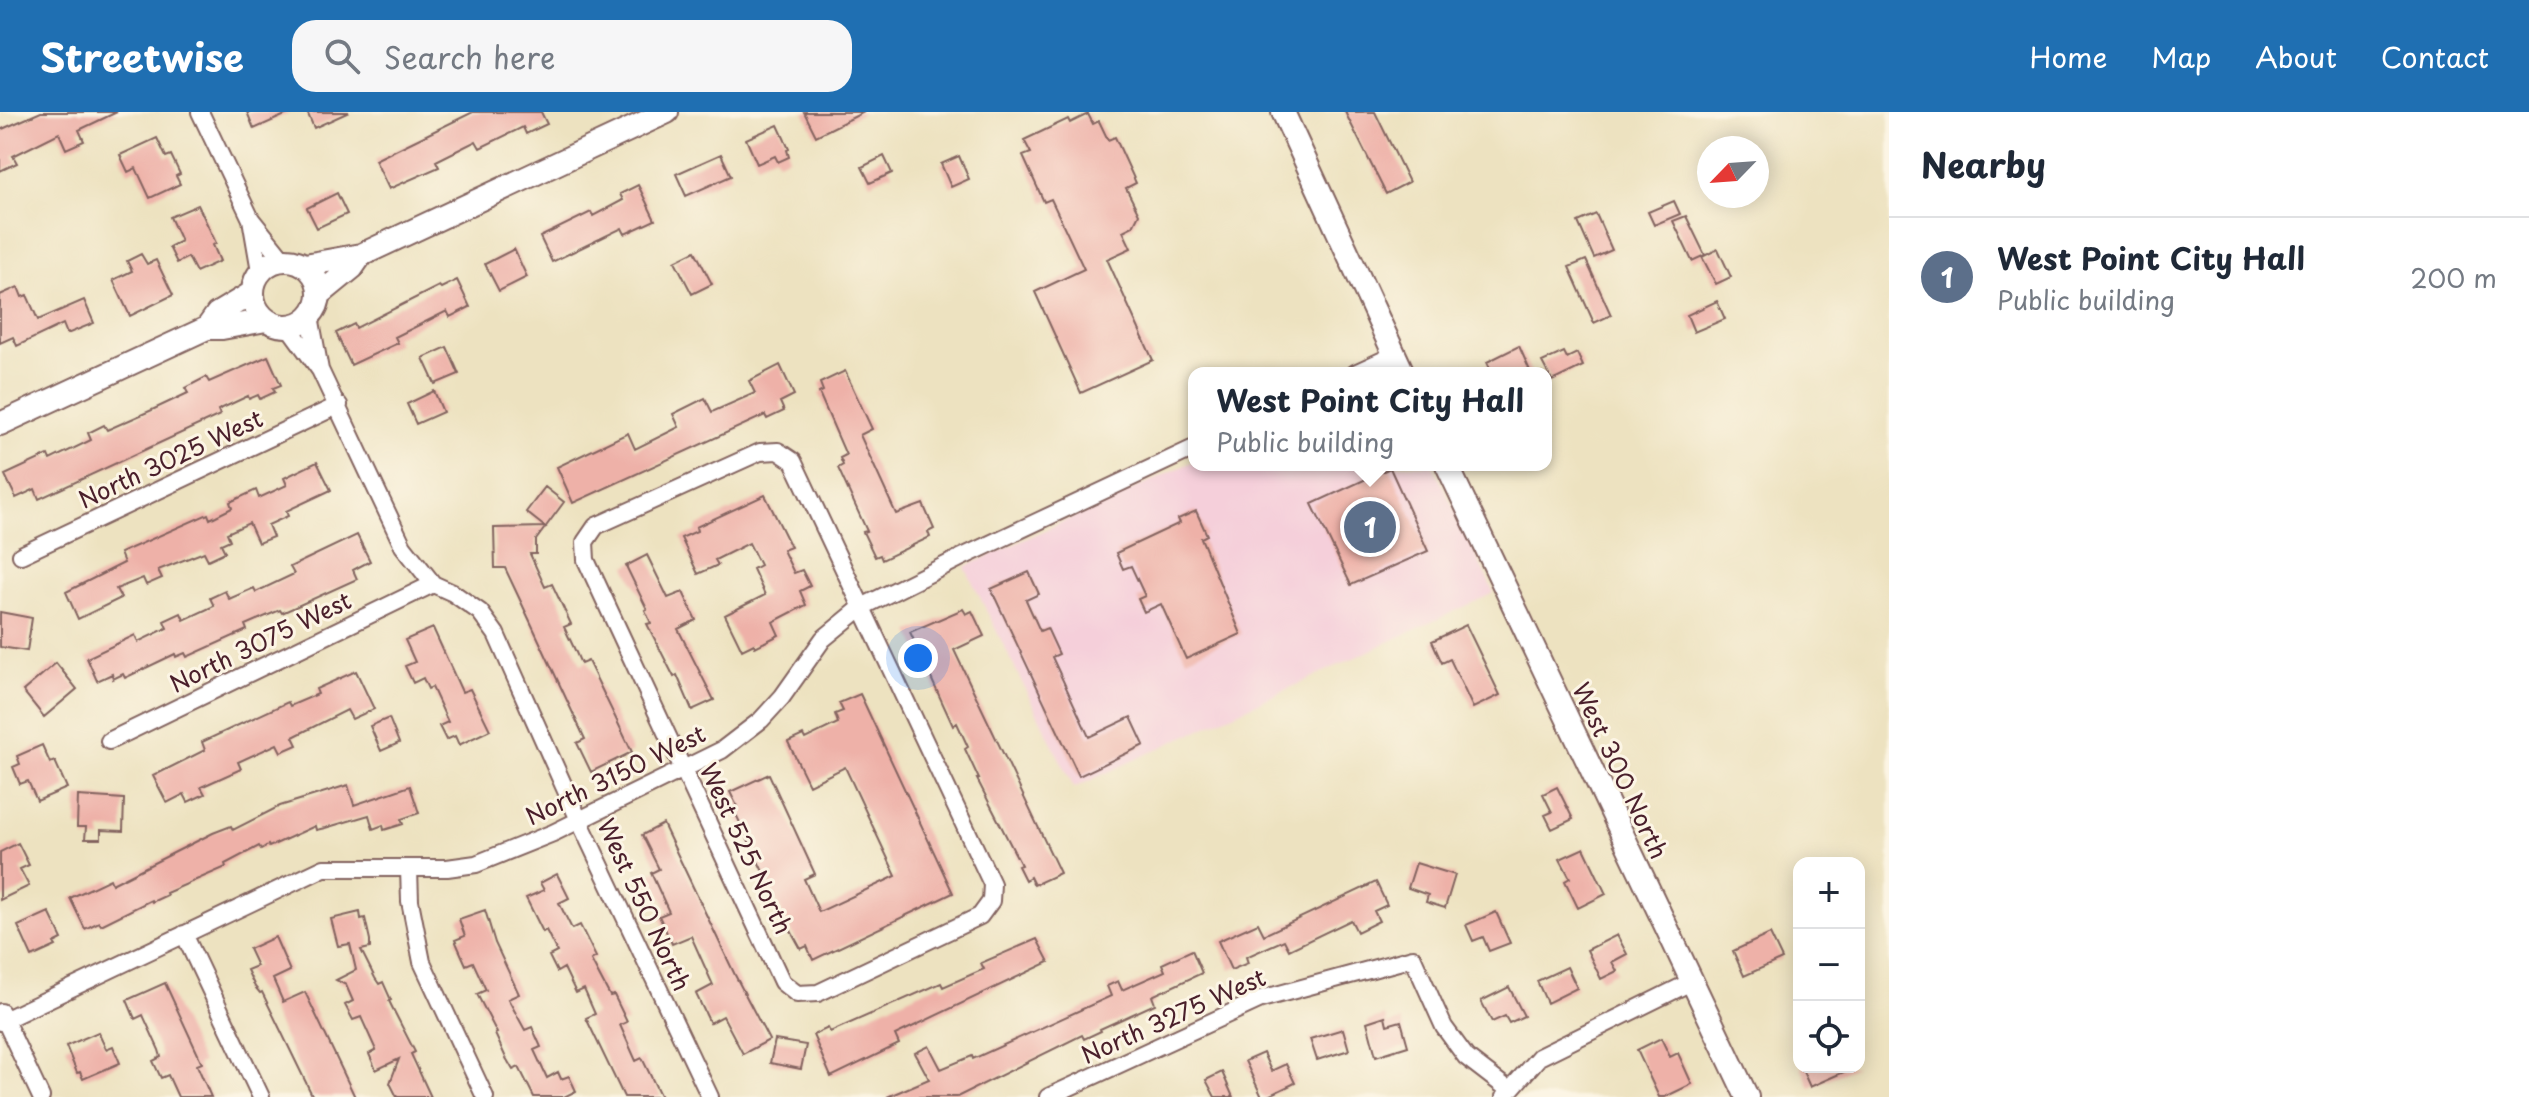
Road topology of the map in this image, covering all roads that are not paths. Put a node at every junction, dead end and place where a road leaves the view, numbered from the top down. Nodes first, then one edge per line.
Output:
1 (200, 112) edge
2 (667, 112) edge
3 (1283, 112) edge
4 (251, 219) junction
5 (361, 255) junction
6 (283, 259) junction
7 (305, 265) junction
8 (260, 271) junction
9 (252, 293) junction
10 (319, 295) junction
11 (310, 316) junction
12 (266, 320) junction
13 (288, 326) junction
14 (207, 328) junction
15 (1399, 364) edge
16 (320, 370) junction
17 (339, 405) junction
18 (0, 424) edge
19 (1188, 451) edge
20 (1450, 471) edge
21 (21, 555) dead end
22 (433, 584) junction
23 (862, 607) junction
24 (109, 741) dead end
25 (683, 768) junction
26 (579, 820) junction
27 (409, 869) junction
28 (184, 934) junction
29 (1693, 981) junction
30 (1, 1018) edge
31 (1507, 1094) edge
32 (41, 1097) edge
33 (261, 1097) edge
34 (485, 1097) edge
35 (710, 1097) edge
36 (1048, 1097) edge
37 (1747, 1097) edge

1 - 4 street
2 - 5 main road
3 - 15 main road
4 - 6 street
4 - 8 street
5 - 7 main road
5 - 10 main road
6 - 7 main road
6 - 8 main road
7 - 10 main road
8 - 9 main road
9 - 12 main road
9 - 14 main road
10 - 11 main road
11 - 13 main road
11 - 16 street, West 550 North
12 - 13 main road
12 - 14 main road
13 - 16 street, West 550 North
14 - 18 main road
16 - 17 street, West 550 North
17 - 21 street, North 3025 West
17 - 22 street, West 550 North
19 - 23 street, North 3150 West
20 - 29 main road, West 300 North
22 - 24 street, North 3075 West
22 - 26 street, West 550 North
23 - 25 street, North 3150 West
23 - 25 street, West 525 North
23 - 25 street, West 525 North
25 - 26 street, North 3150 West
26 - 27 street, North 3150 West
26 - 35 street, West 550 North
27 - 28 street, North 3150 West
27 - 34 street
28 - 30 street, North 3150 West
28 - 33 street
29 - 31 street
29 - 37 main road, West 300 North
30 - 32 street
31 - 36 street, North 3275 West

